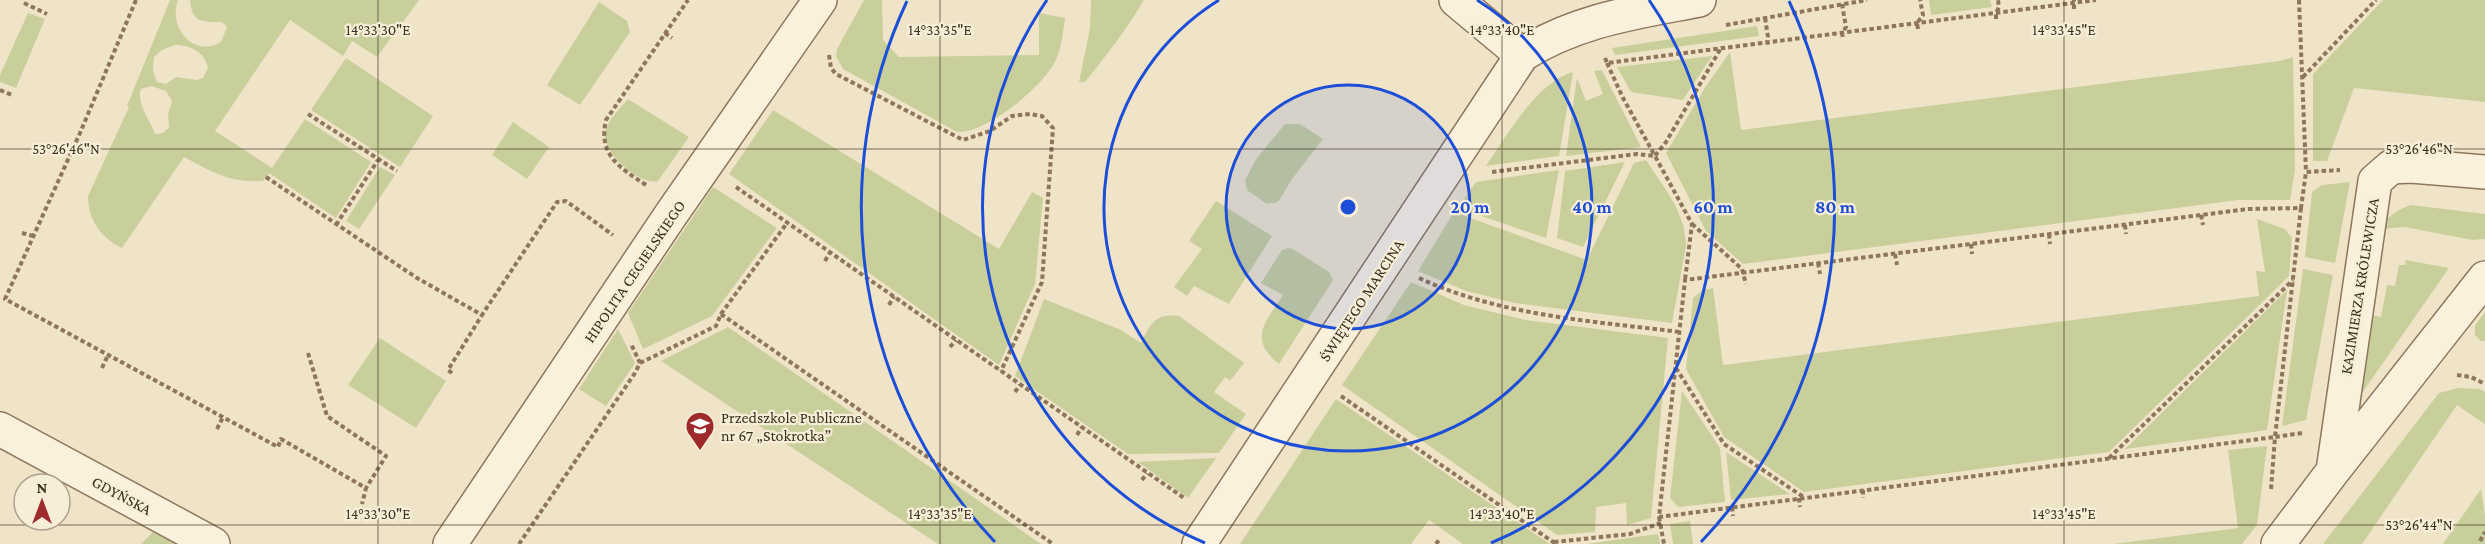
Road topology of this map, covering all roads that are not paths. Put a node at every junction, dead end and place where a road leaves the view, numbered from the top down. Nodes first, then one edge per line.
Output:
1 (820, 0) edge
2 (1456, 0) edge
3 (1700, 0) edge
4 (1522, 55) junction
5 (2485, 172) edge
6 (2485, 278) edge
7 (0, 429) edge
8 (2333, 471) junction
9 (213, 544) edge
10 (450, 544) edge
11 (1199, 544) edge
12 (2278, 544) edge

1 - 10 street, HIPOLITA CEGIELSKIEGO
2 - 4 street
3 - 4 street
4 - 11 street, ŚWIĘTEGO MARCINA
5 - 8 street, KAZIMIERZA KRÓLEWICZA
6 - 8 street
7 - 9 street, GDYŃSKA
8 - 12 street

